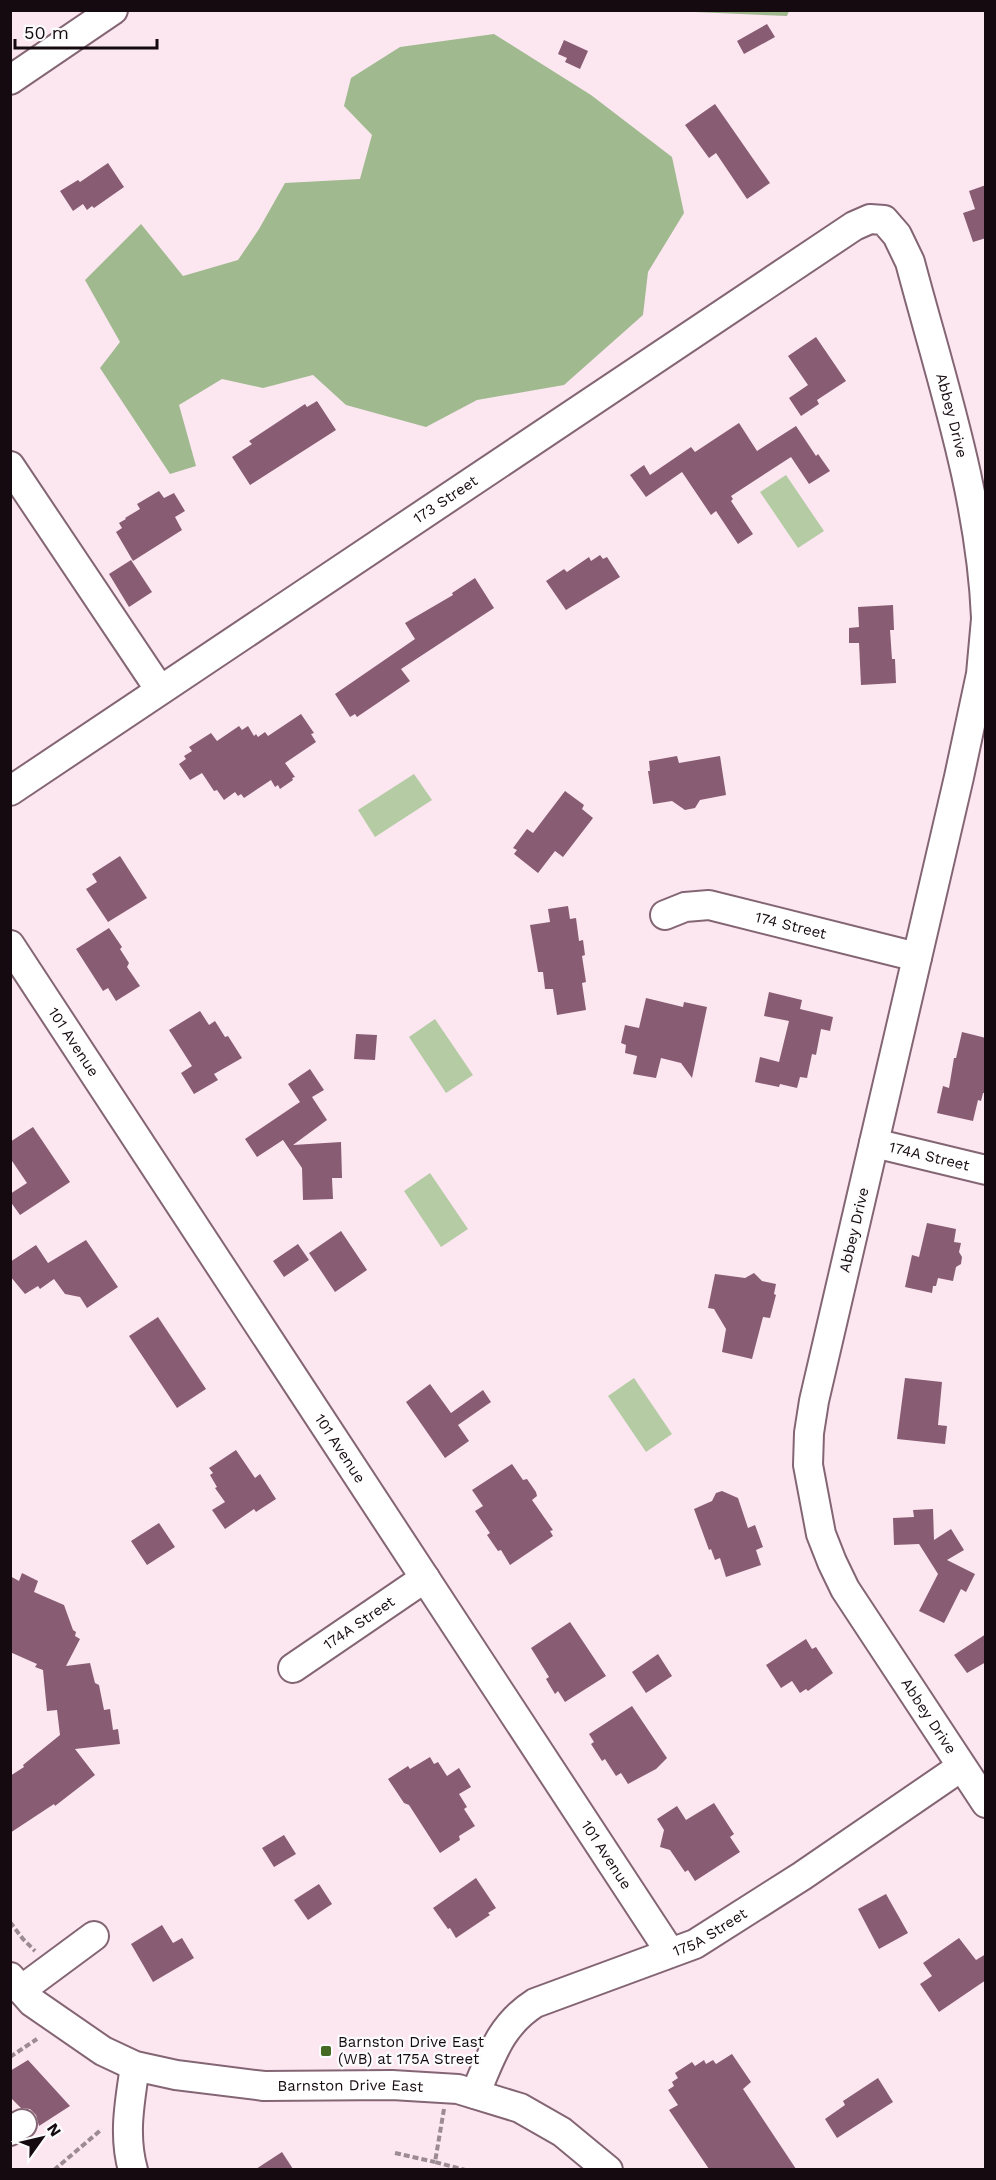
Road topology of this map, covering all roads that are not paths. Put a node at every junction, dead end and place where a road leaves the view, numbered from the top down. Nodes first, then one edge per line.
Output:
1 (96, 15) edge
2 (10, 80) edge
3 (884, 220) joint
4 (10, 466) edge
5 (986, 619) edge
6 (160, 690) junction
7 (10, 791) edge
8 (665, 915) dead end
9 (10, 945) edge
10 (917, 957) junction
11 (874, 1143) junction
12 (986, 1170) edge
13 (425, 1578) junction
14 (293, 1668) dead end
15 (961, 1767) junction
16 (986, 1803) edge
17 (94, 1936) dead end
18 (670, 1952) junction
19 (16, 1984) edge
20 (135, 2066) junction
21 (475, 2094) junction
22 (133, 2169) edge
23 (608, 2169) edge

1 - 2 street
3 - 5 street, Abbey Drive
3 - 6 street, 173 Street
4 - 6 street
5 - 10 street, Abbey Drive
6 - 7 street, 173 Street
8 - 10 street, 174 Street
9 - 13 street, 101 Avenue
10 - 11 street, Abbey Drive
11 - 12 street, 174A Street
11 - 15 street, Abbey Drive
13 - 14 street, 174A Street
13 - 18 street, 101 Avenue
15 - 16 street, Abbey Drive
15 - 18 street, 175A Street
17 - 19 street
18 - 21 street, 175A Street
19 - 20 street, Barnston Drive East
20 - 21 street, Barnston Drive East
20 - 22 street
21 - 23 street, Barnston Drive East

